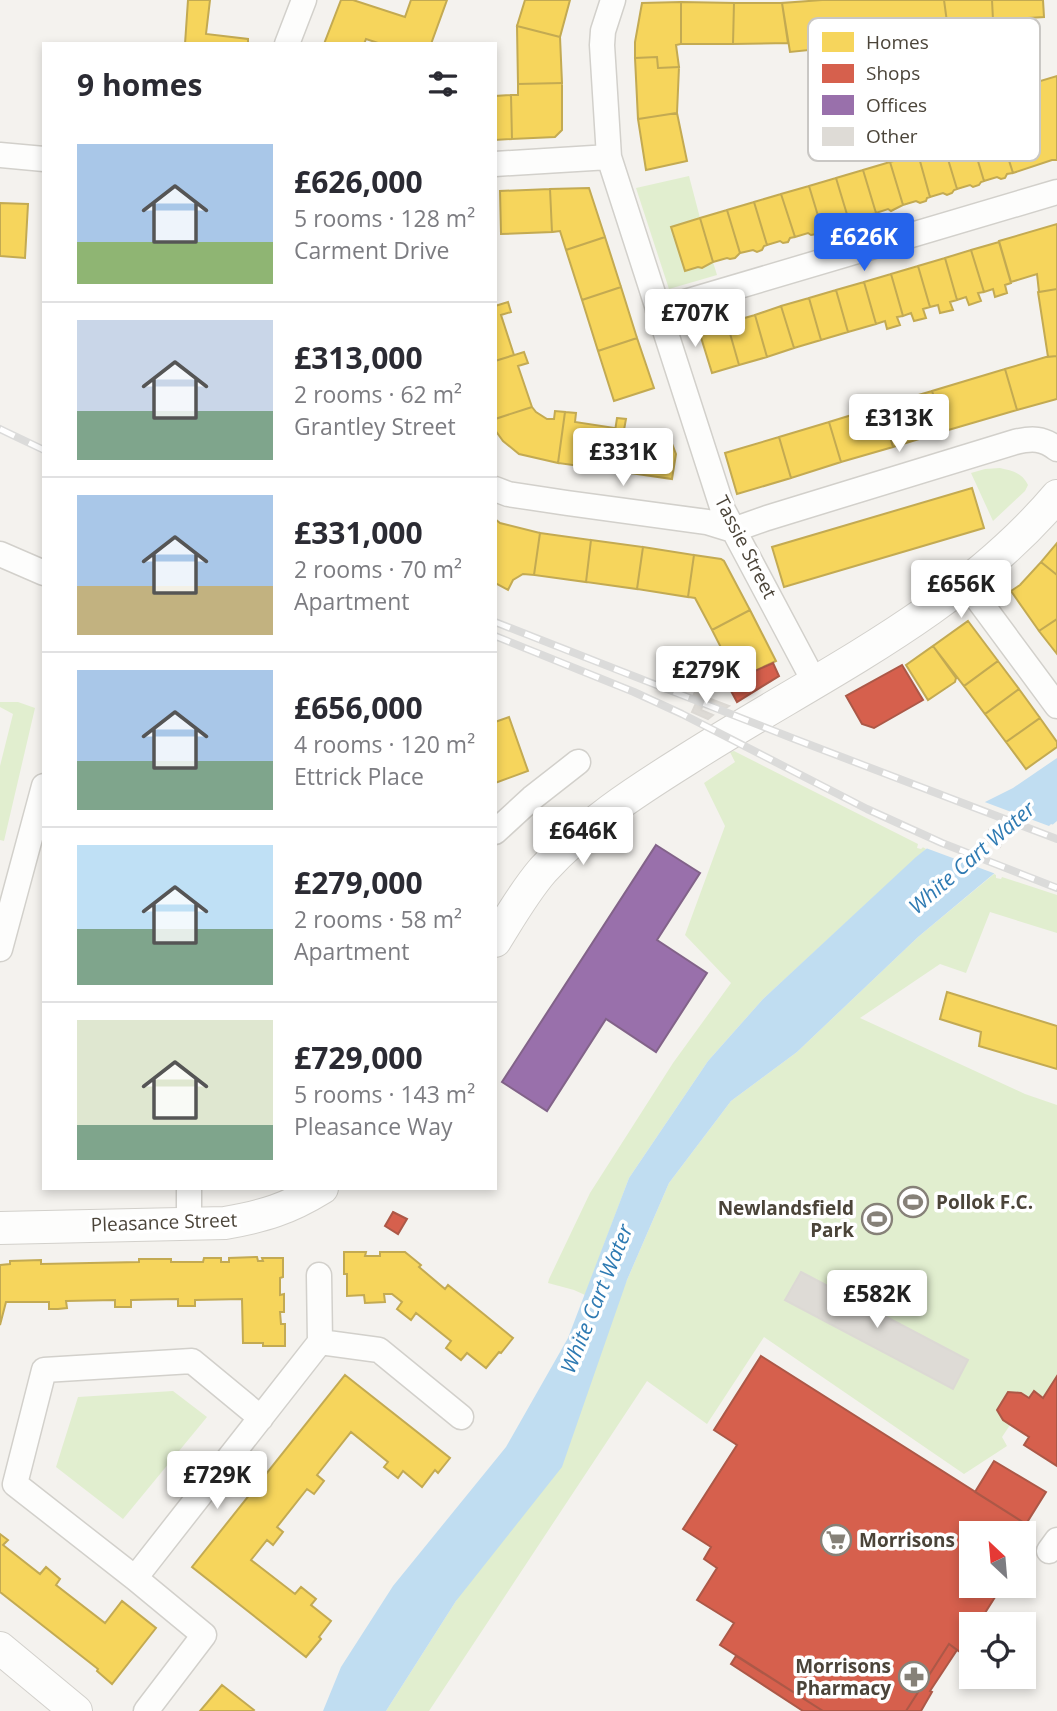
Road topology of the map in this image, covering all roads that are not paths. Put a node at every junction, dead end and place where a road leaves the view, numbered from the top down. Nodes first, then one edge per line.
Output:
1 (304, 0) edge
2 (612, 0) edge
3 (288, 42) edge
4 (0, 155) edge
5 (609, 157) junction
6 (42, 159) edge
7 (497, 164) edge
8 (1057, 192) edge
9 (658, 310) junction
10 (1057, 449) edge
11 (497, 490) edge
12 (1057, 496) edge
13 (733, 530) junction
14 (0, 554) edge
15 (42, 572) edge
16 (966, 583) junction
17 (815, 683) junction
18 (1057, 706) edge
19 (578, 762) dead end
20 (42, 793) edge
21 (497, 830) edge
22 (497, 938) edge
23 (0, 949) edge
24 (189, 1190) edge
25 (319, 1190) edge
26 (189, 1223) junction
27 (0, 1228) edge
28 (319, 1275) dead end
29 (320, 1342) junction
30 (461, 1417) dead end
31 (261, 1418) junction
32 (135, 1578) junction
33 (0, 1648) edge
34 (76, 1711) edge
35 (146, 1711) edge

1 - 3 street
2 - 5 street, Tassie Street
4 - 6 street
5 - 7 street
5 - 9 street, Tassie Street
8 - 9 street
9 - 13 street, Tassie Street
10 - 13 street
11 - 13 street
12 - 16 street
13 - 17 street, Tassie Street
14 - 15 street
16 - 17 street
16 - 18 street
17 - 22 street
19 - 21 street
20 - 23 street
24 - 26 street
25 - 26 street, Pleasance Street
26 - 27 street, Pleasance Street
28 - 29 street
29 - 30 street
29 - 31 street
31 - 32 street
31 - 32 street
32 - 35 street
33 - 34 street

